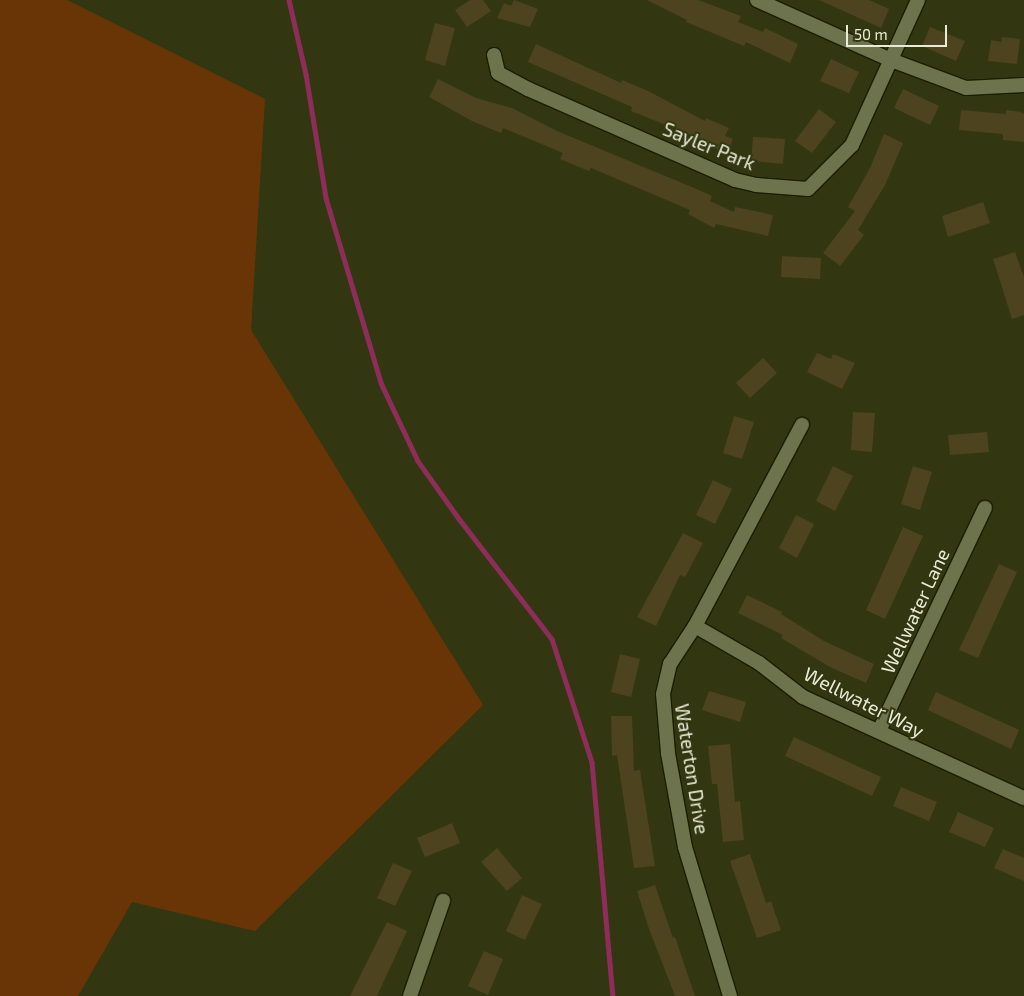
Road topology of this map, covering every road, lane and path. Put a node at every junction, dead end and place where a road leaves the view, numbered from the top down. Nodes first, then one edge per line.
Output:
1 (757, 0) edge
2 (918, 0) edge
3 (494, 55) dead end
4 (891, 60) junction
5 (1024, 85) edge
6 (802, 426) dead end
7 (985, 508) dead end
8 (695, 626) junction
9 (879, 731) junction
10 (1024, 798) edge
11 (443, 901) dead end
12 (410, 996) edge
13 (730, 996) edge

1 - 4 street
2 - 4 street, Sayler Park
3 - 4 street, Sayler Park
4 - 5 street
6 - 8 street, Waterton Drive
7 - 9 street, Wellwater Lane
8 - 9 street, Wellwater Way
8 - 13 street, Waterton Drive
9 - 10 street, Wellwater Way
11 - 12 street

